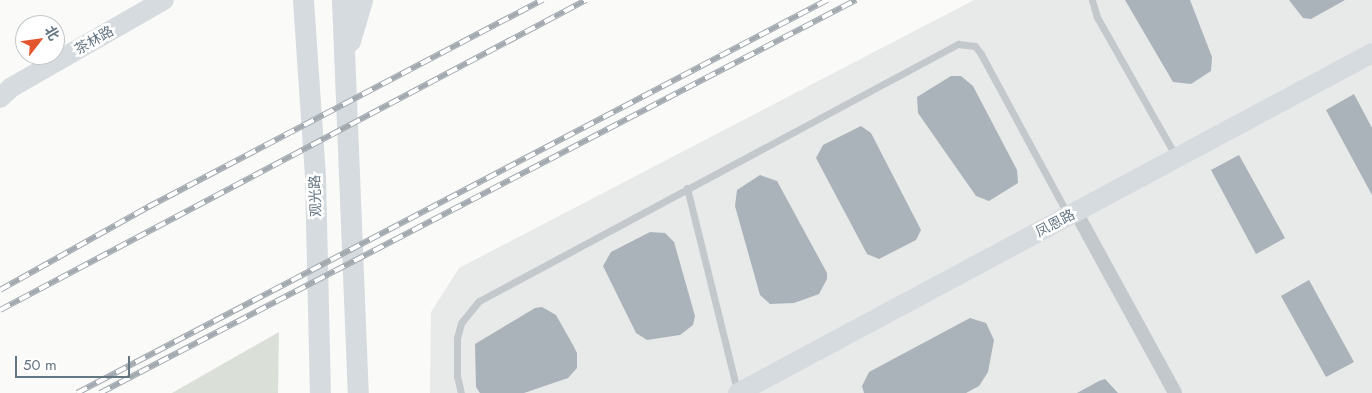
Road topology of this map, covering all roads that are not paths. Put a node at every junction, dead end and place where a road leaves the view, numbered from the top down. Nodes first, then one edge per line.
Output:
1 (164, 0) edge
2 (303, 0) edge
3 (342, 0) edge
4 (362, 0) edge
5 (1092, 0) edge
6 (1372, 53) edge
7 (345, 68) junction
8 (0, 98) edge
9 (1177, 158) junction
10 (687, 188) junction
11 (1073, 214) junction
12 (320, 393) edge
13 (358, 393) edge
14 (461, 393) edge
15 (738, 393) edge
16 (1174, 393) edge

1 - 8 street, 茶林路
2 - 12 main road, 观光路
3 - 7 main road
4 - 7 main road
5 - 9 lane
6 - 9 street, 凤恩路
7 - 13 main road
9 - 11 street, 凤恩路
10 - 11 lane
10 - 14 lane
10 - 15 lane
11 - 15 street, 凤恩路
11 - 16 street

